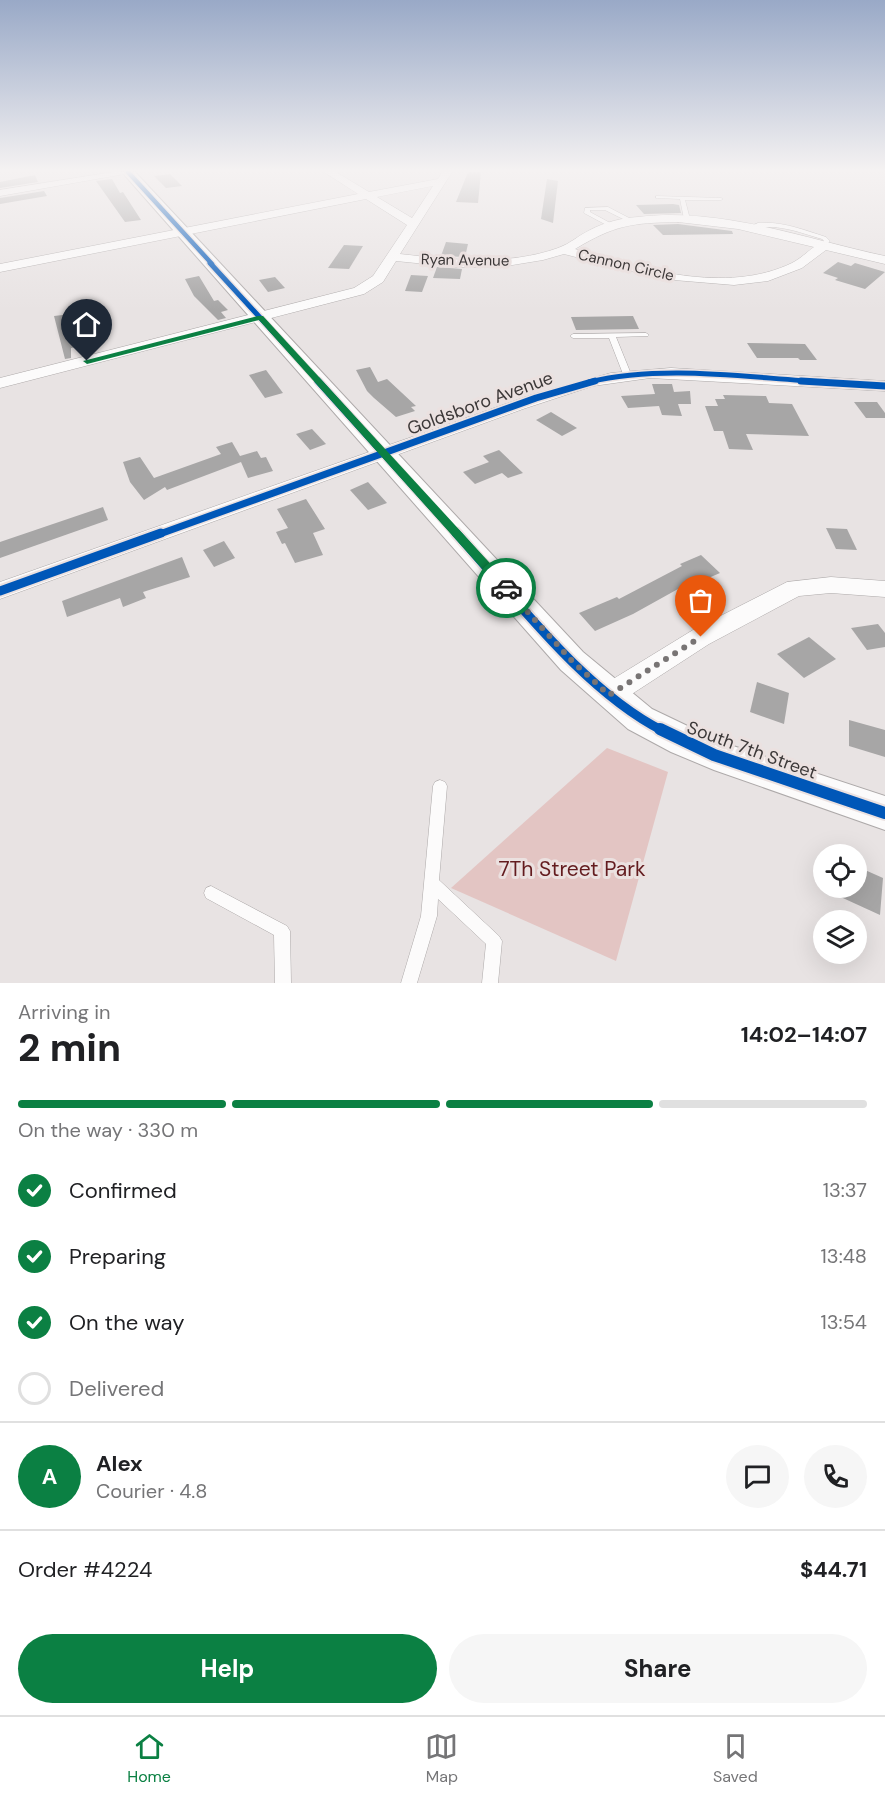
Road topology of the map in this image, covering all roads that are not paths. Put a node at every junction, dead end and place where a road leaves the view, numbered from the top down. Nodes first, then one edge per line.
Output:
1 (170, 218) edge
2 (253, 218) edge
3 (403, 218) edge
4 (417, 218) edge
5 (596, 218) edge
6 (625, 218) edge
7 (687, 219) joint
8 (631, 221) junction
9 (413, 224) junction
10 (612, 226) junction
11 (183, 232) junction
12 (823, 246) junction
13 (564, 250) junction
14 (392, 257) junction
15 (885, 260) edge
16 (0, 268) edge
17 (260, 317) junction
18 (646, 335) dead end
19 (573, 336) dead end
20 (612, 336) junction
21 (627, 374) junction
22 (0, 383) edge
23 (885, 386) edge
24 (383, 453) junction
25 (885, 589) edge
26 (0, 591) edge
27 (609, 695) junction
28 (440, 786) dead end
29 (885, 813) edge
30 (432, 883) junction
31 (211, 893) dead end
32 (283, 983) edge
33 (409, 983) edge
34 (490, 983) edge

1 - 11 street, South 7th Street
2 - 11 street
3 - 9 street
4 - 9 street
5 - 10 lane
6 - 8 lane
7 - 8 street, Ryan Avenue
7 - 12 street, Ryan Avenue
8 - 10 street, Ryan Avenue
9 - 14 street
10 - 13 street, Ryan Avenue
11 - 16 street
11 - 17 street, South 7th Street
12 - 13 street, Cannon Circle
12 - 15 street, Ryan Avenue
13 - 14 street, Ryan Avenue
14 - 17 street
17 - 22 street
17 - 24 street, South 7th Street
18 - 20 lane
19 - 20 lane
20 - 21 lane
21 - 23 street, Goldsboro Avenue
21 - 24 street, Goldsboro Avenue
24 - 26 street, Goldsboro Avenue
24 - 27 street, South 7th Street
25 - 27 street
27 - 29 street, South 7th Street
28 - 30 lane
30 - 33 lane
30 - 34 lane
31 - 32 lane

